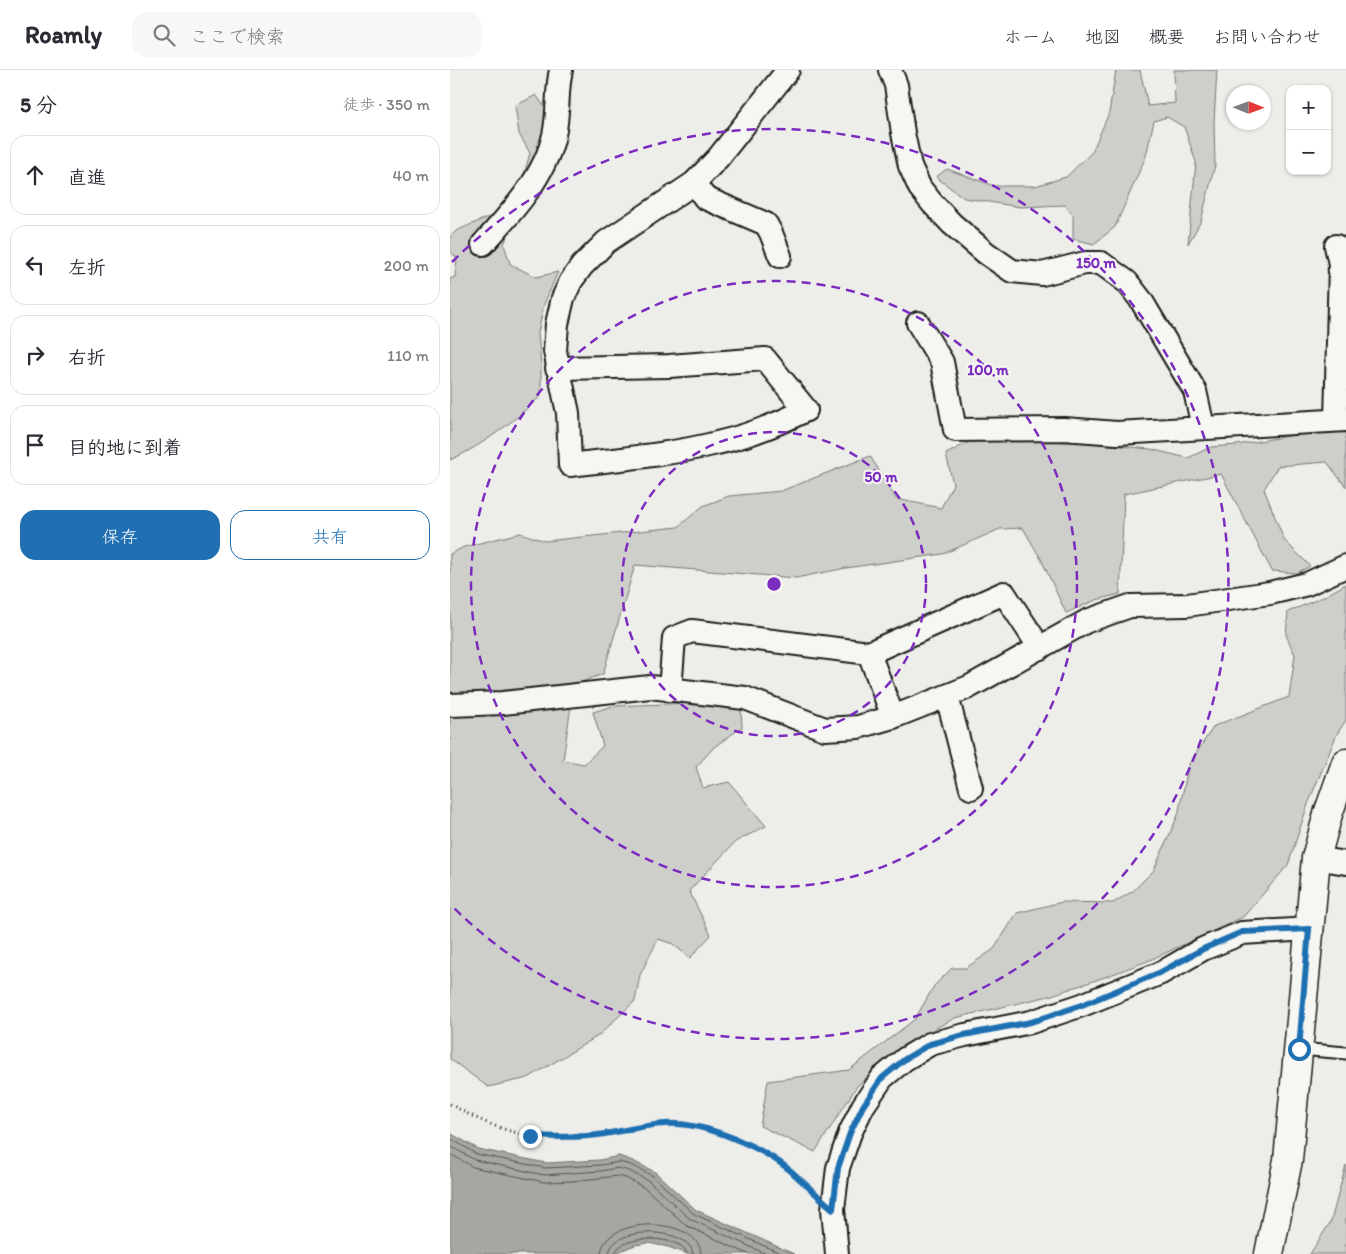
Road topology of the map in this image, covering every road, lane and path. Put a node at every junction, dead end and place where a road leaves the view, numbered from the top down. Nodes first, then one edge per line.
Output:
1 (561, 70) edge
2 (788, 70) edge
3 (890, 70) edge
4 (694, 183) junction
5 (484, 244) dead end
6 (1336, 246) dead end
7 (780, 256) dead end
8 (1342, 303) edge
9 (918, 324) dead end
10 (557, 368) junction
11 (1341, 420) edge
12 (1203, 427) junction
13 (1346, 566) edge
14 (1040, 648) junction
15 (869, 653) junction
16 (670, 690) junction
17 (947, 696) junction
18 (450, 705) edge
19 (893, 717) junction
20 (1346, 763) edge
21 (970, 788) dead end
22 (1316, 858) junction
23 (1346, 862) edge
24 (1309, 929) junction
25 (1299, 1049) junction
26 (1346, 1053) edge
27 (450, 1104) edge
28 (833, 1209) junction
29 (837, 1254) edge
30 (1269, 1254) edge

1 - 5 street
2 - 4 street
3 - 12 street
4 - 7 street
4 - 10 street
6 - 8 street
8 - 11 street
9 - 12 street
10 - 10 street
11 - 12 street
13 - 14 street
14 - 15 street
14 - 17 street
15 - 16 street
15 - 19 street
16 - 18 street
16 - 19 street
17 - 19 street
17 - 21 street
20 - 22 street
22 - 23 street
22 - 24 street
24 - 25 street
24 - 28 street
25 - 26 lane
25 - 30 street
27 - 28 path
28 - 29 street

